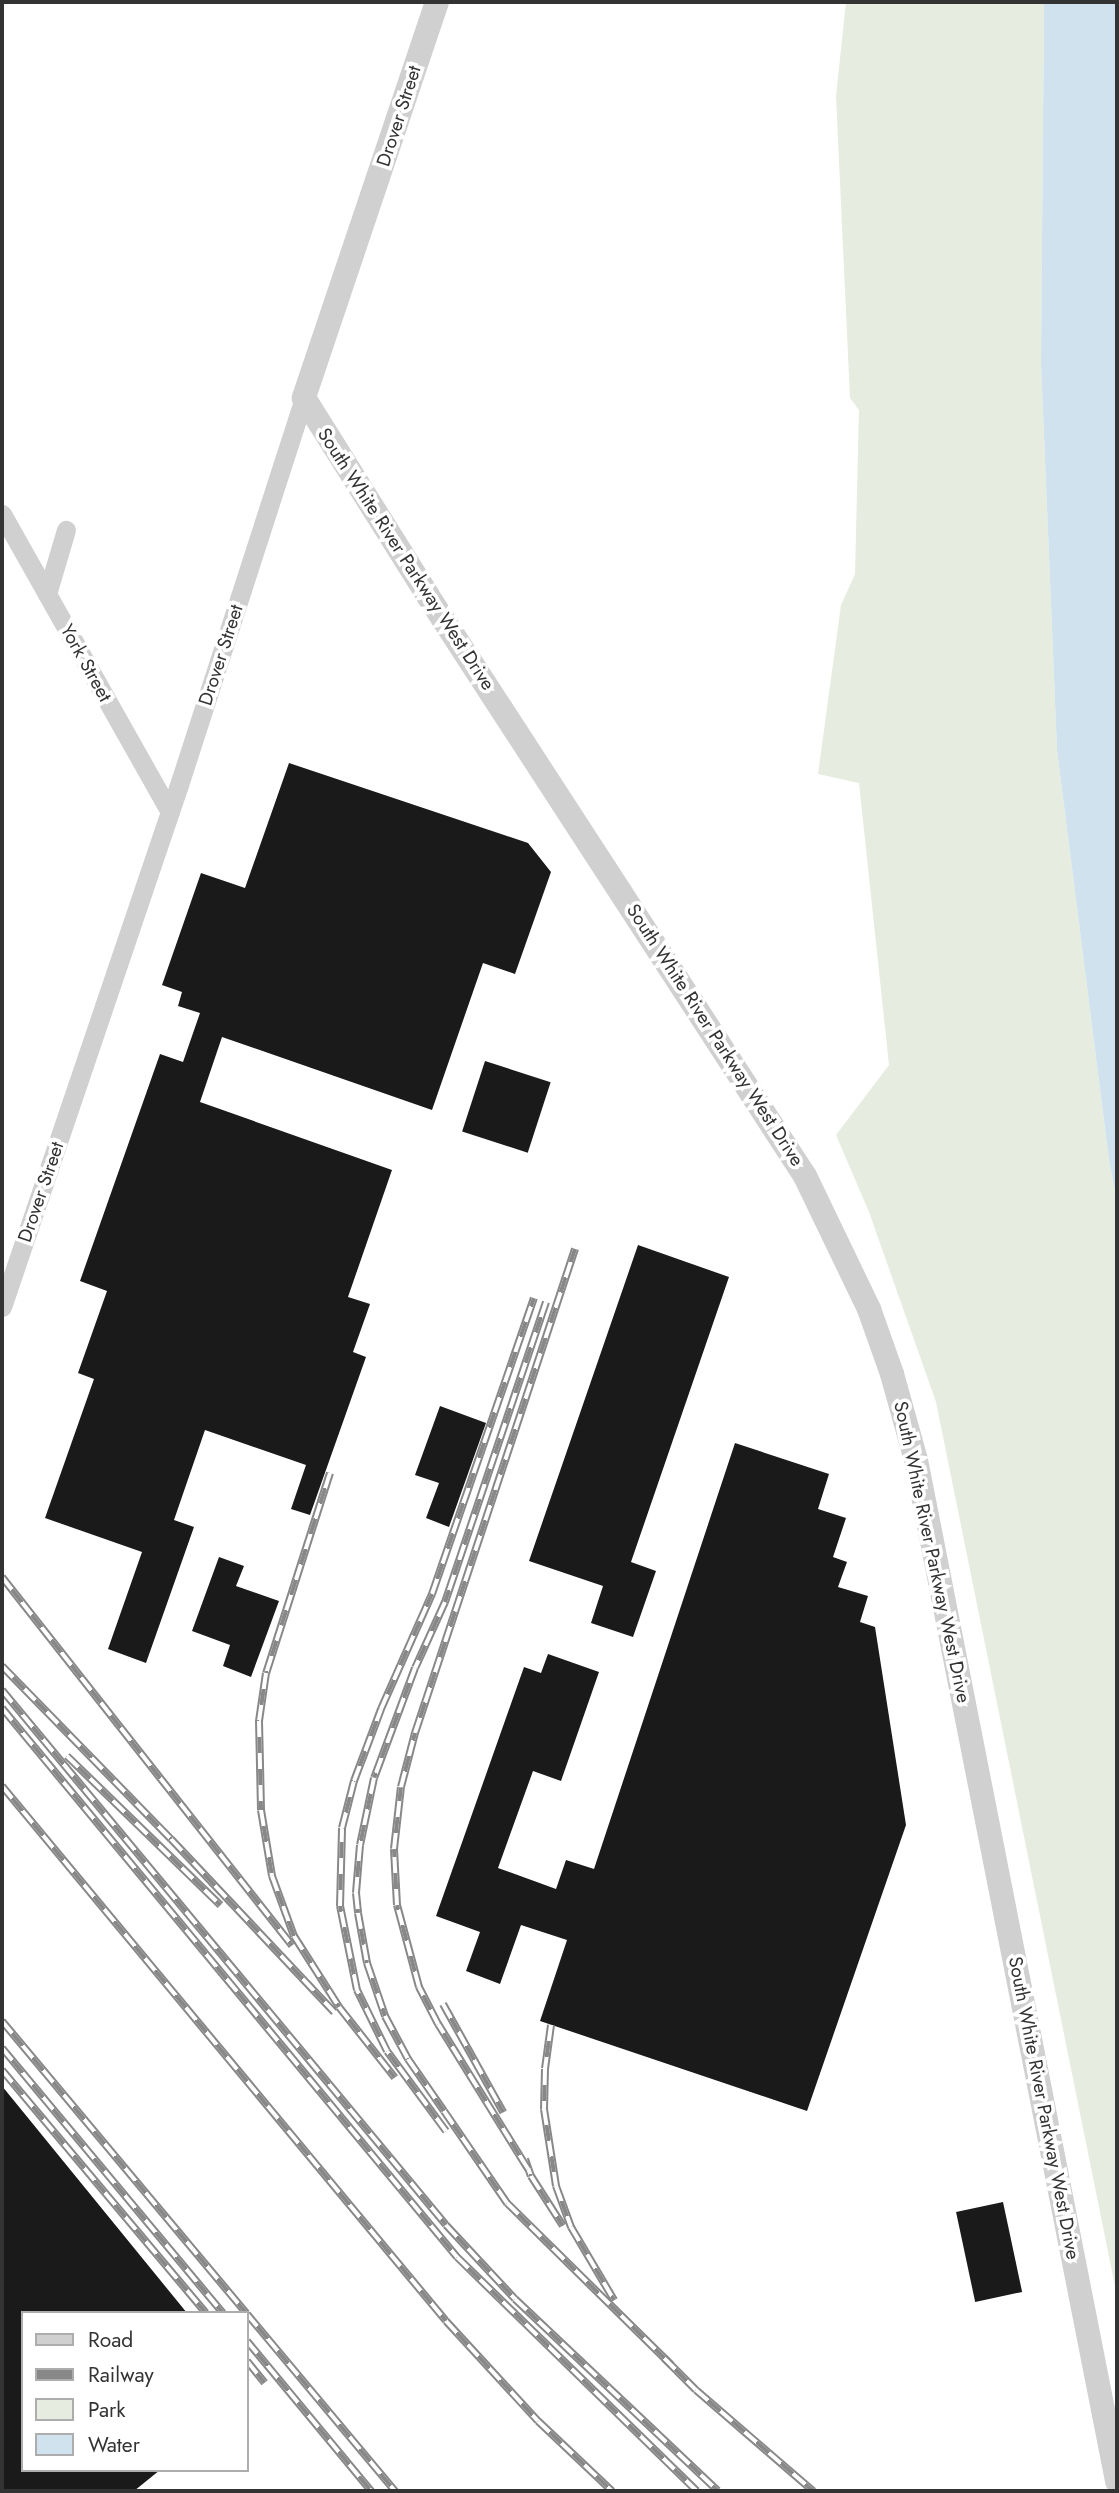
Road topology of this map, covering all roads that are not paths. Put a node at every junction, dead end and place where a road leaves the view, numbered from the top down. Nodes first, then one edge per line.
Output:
1 (437, 2) edge
2 (304, 398) junction
3 (2, 514) edge
4 (66, 530) dead end
5 (47, 594) junction
6 (170, 812) junction
7 (2, 1307) edge
8 (1117, 2481) edge

1 - 2 street, Drover Street
2 - 6 street, Drover Street
2 - 8 street, South White River Parkway West Drive
3 - 5 street, York Street
4 - 5 street
5 - 6 street, York Street
6 - 7 street, Drover Street

